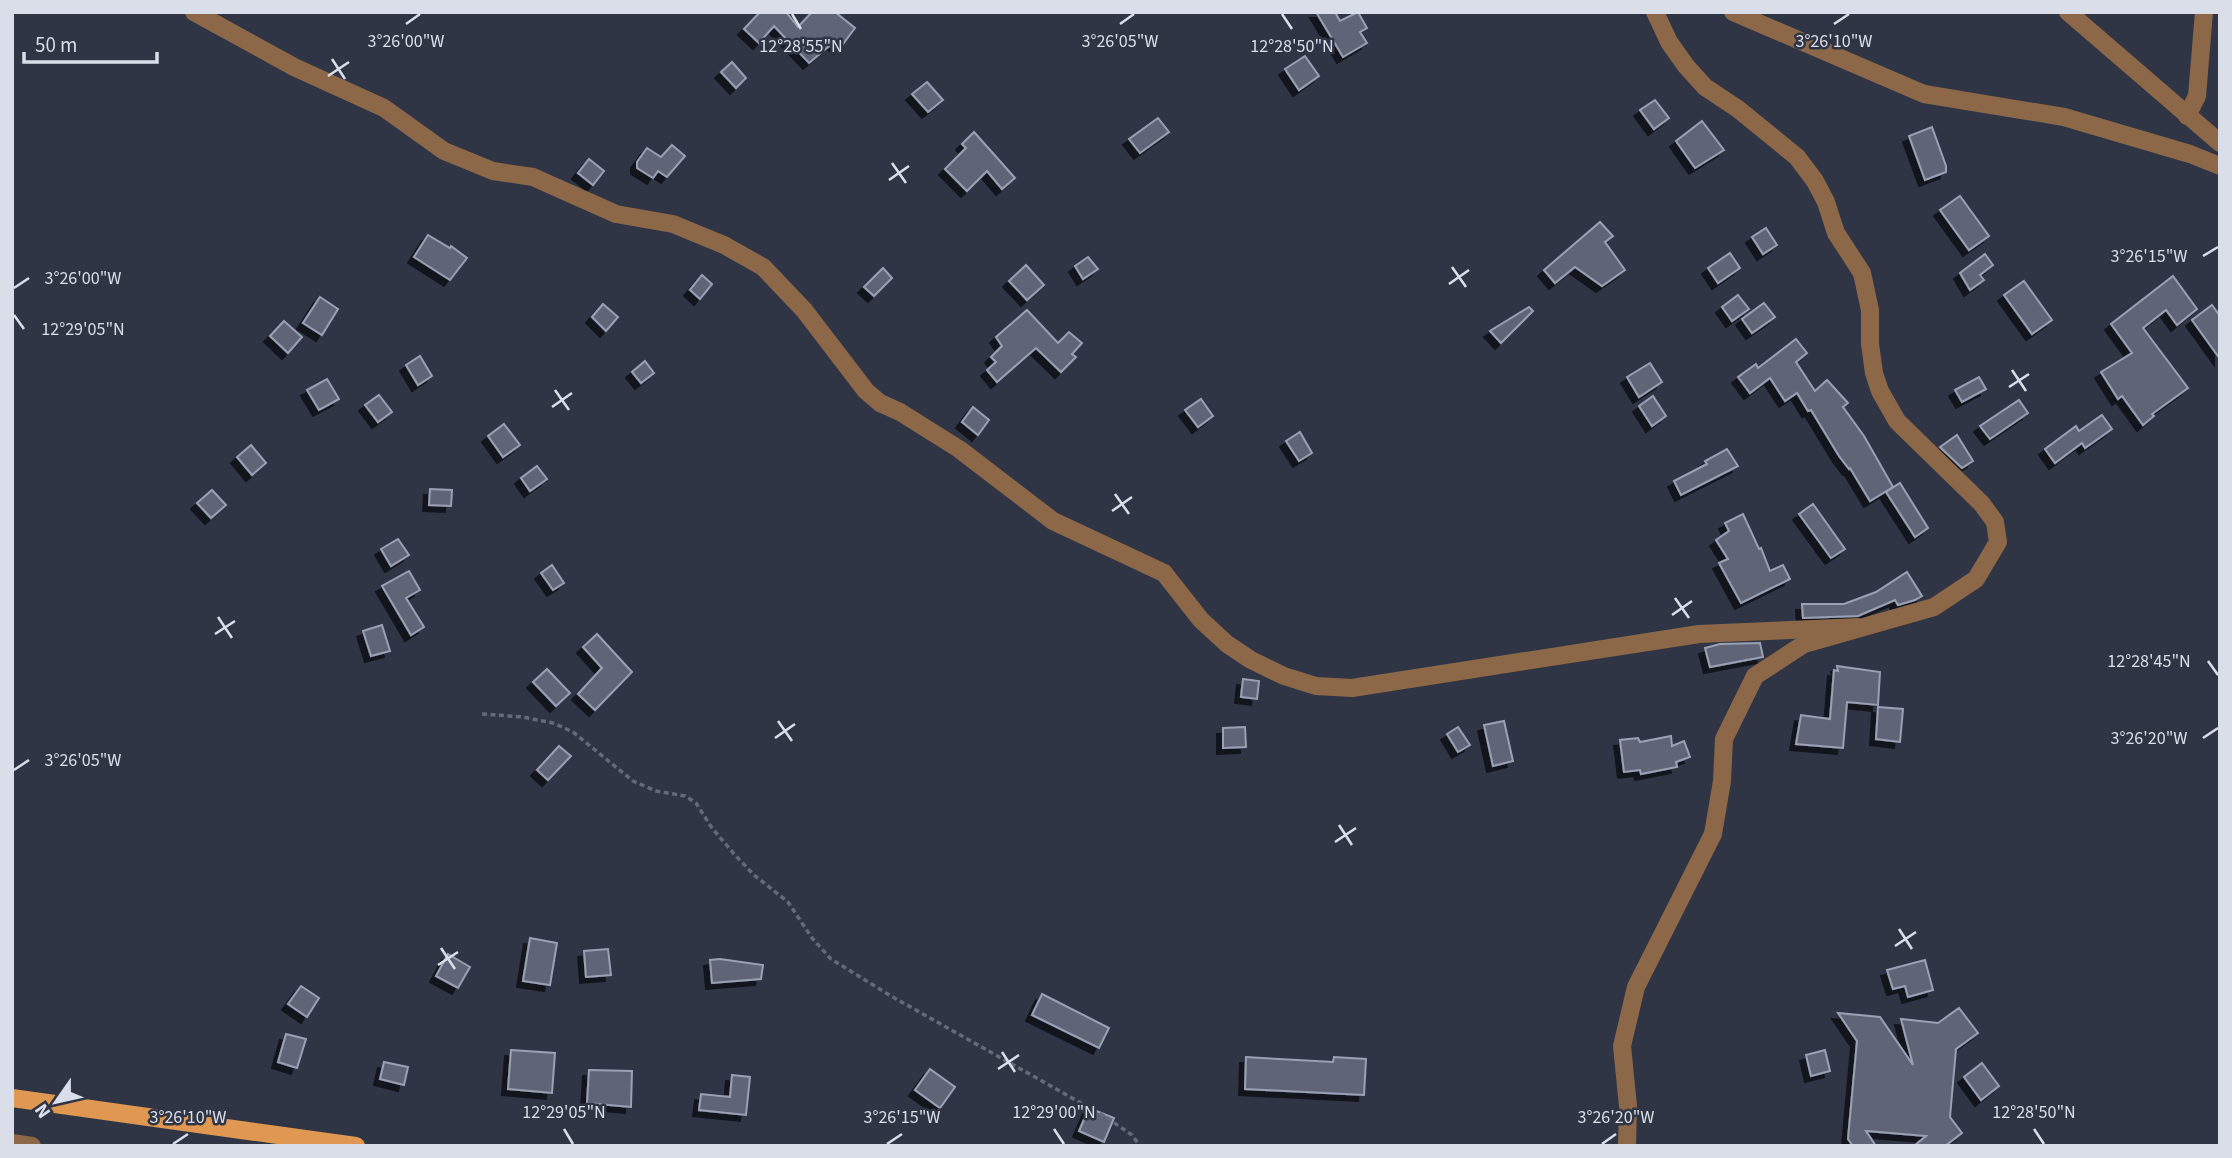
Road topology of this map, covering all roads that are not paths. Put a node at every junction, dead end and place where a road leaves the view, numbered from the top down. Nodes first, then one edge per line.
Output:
1 (194, 12) edge
2 (1655, 12) edge
3 (1733, 12) edge
4 (2068, 12) edge
5 (2204, 12) edge
6 (2187, 116) junction
7 (2220, 143) edge
8 (2220, 166) edge
9 (1858, 627) junction
10 (12, 1098) edge
11 (12, 1143) edge
12 (32, 1146) edge
13 (356, 1146) edge
14 (1627, 1146) edge

1 - 9 street
2 - 9 street
3 - 8 street
4 - 6 street
5 - 6 street
6 - 7 street
9 - 14 street
10 - 13 main road
11 - 12 street

